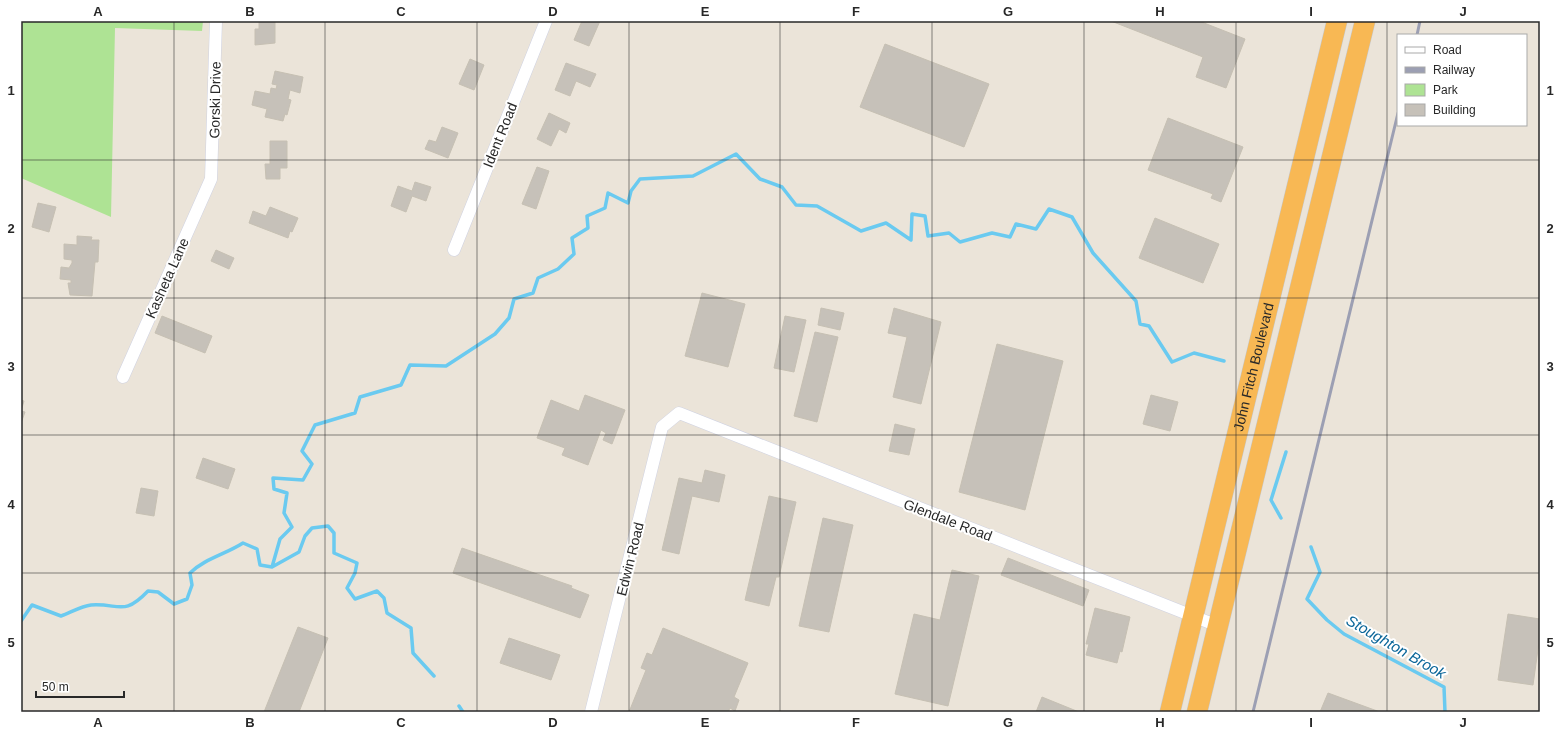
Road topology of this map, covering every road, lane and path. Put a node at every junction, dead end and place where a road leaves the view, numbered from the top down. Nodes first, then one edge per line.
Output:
1 (216, 21) edge
2 (546, 21) edge
3 (1337, 21) edge
4 (1365, 21) edge
5 (211, 179) joint
6 (454, 250) dead end
7 (123, 377) dead end
8 (679, 413) joint
9 (1193, 616) junction
10 (1218, 626) junction
11 (591, 712) edge
12 (1170, 712) edge
13 (1197, 712) edge

1 - 5 street, Gorski Drive
2 - 6 street, Ident Road
3 - 9 highway, John Fitch Boulevard
4 - 10 highway, John Fitch Boulevard
5 - 7 street, Kasheta Lane
8 - 9 street, Glendale Road
8 - 11 street, Edwin Road
9 - 10 street, Glendale Road
9 - 12 highway, John Fitch Boulevard
10 - 13 highway, John Fitch Boulevard

